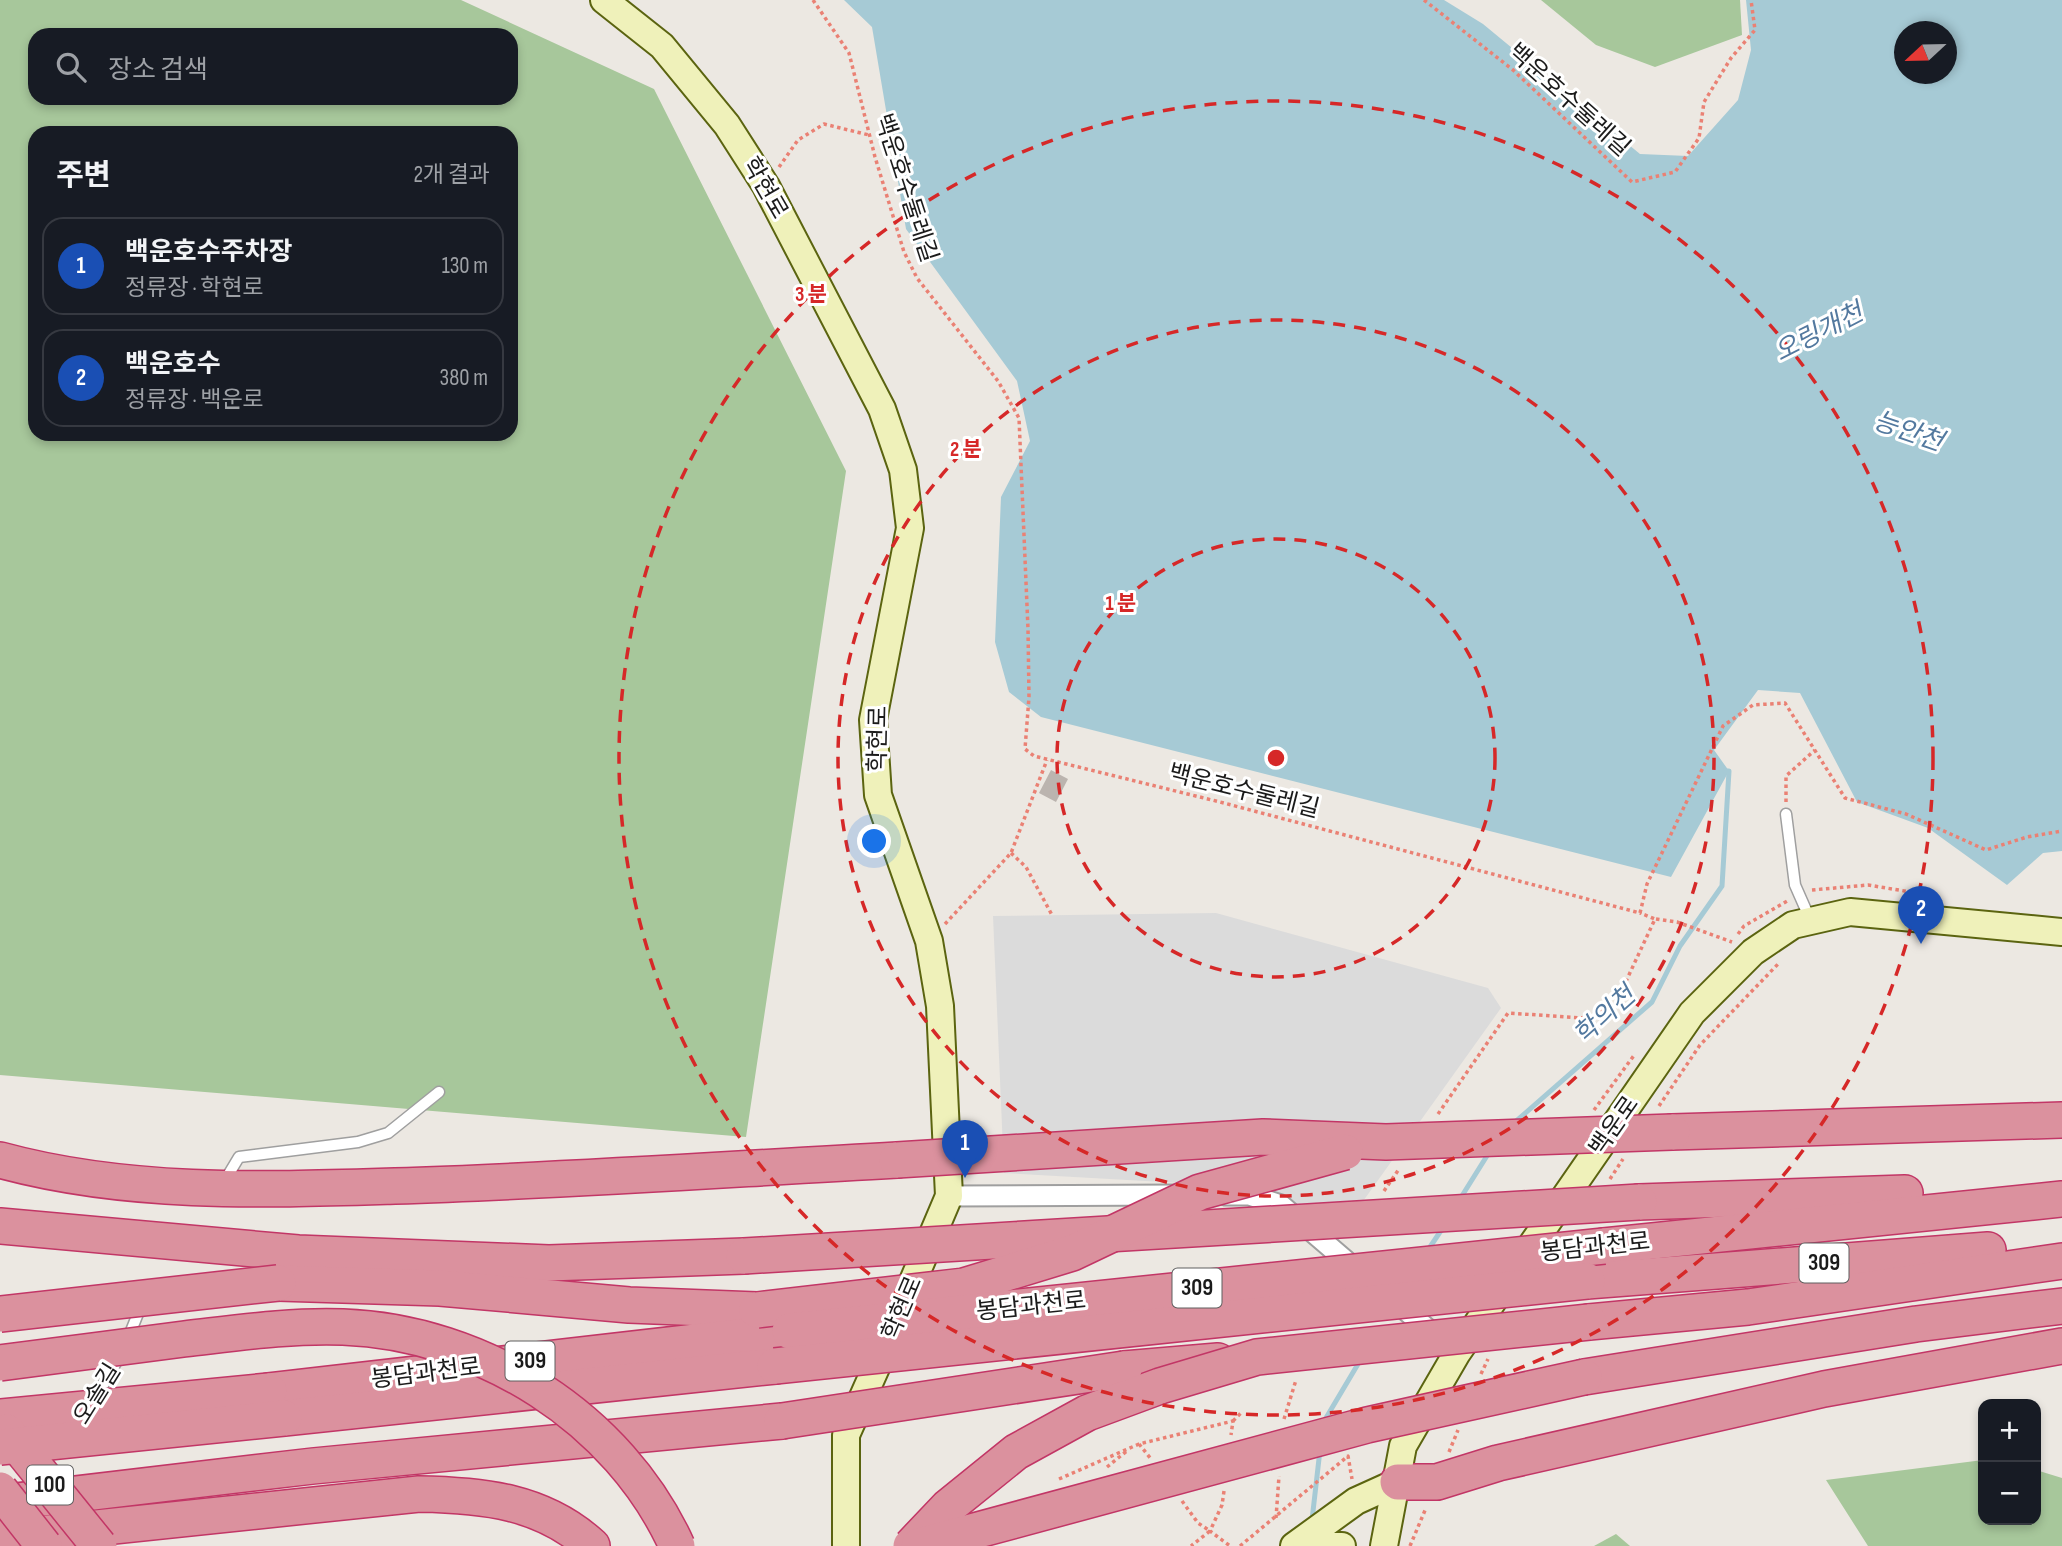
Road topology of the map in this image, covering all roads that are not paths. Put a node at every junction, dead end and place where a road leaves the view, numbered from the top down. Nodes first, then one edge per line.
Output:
1 (604, 0) edge
2 (1786, 814) road end
3 (1810, 920) junction
4 (2062, 932) edge
5 (439, 1092) dead end
6 (2062, 1121) edge
7 (1386, 1142) junction
8 (0, 1160) edge
9 (227, 1177) dead end
10 (2062, 1188) edge
11 (949, 1196) junction
12 (2062, 1199) edge
13 (0, 1226) edge
14 (2062, 1244) edge
15 (2062, 1261) edge
16 (150, 1283) dead end
17 (2062, 1306) edge
18 (0, 1314) edge
19 (2062, 1346) edge
20 (1457, 1353) junction
21 (1256, 1357) junction
22 (0, 1363) edge
23 (277, 1405) junction
24 (0, 1418) edge
25 (0, 1423) edge
26 (0, 1447) edge
27 (0, 1460) edge
28 (1398, 1482) junction
29 (0, 1490) edge
30 (0, 1503) edge
31 (1334, 1537) edge
32 (0, 1538) edge
33 (44, 1546) edge
34 (99, 1546) edge
35 (592, 1546) edge
36 (677, 1546) edge
37 (846, 1546) edge
38 (911, 1546) edge
39 (919, 1546) edge
40 (1294, 1546) edge
41 (1306, 1546) edge
42 (1384, 1546) edge

1 - 11 street, 학현로
2 - 3 lane
3 - 4 street, 백운로
3 - 20 street, 백운로
5 - 9 lane
6 - 7 highway, bridge
7 - 8 highway, bridge
7 - 18 highway, bridge
10 - 13 highway, 봉담과천로, bridge
11 - 20 street
11 - 37 street, 학현로
12 - 23 highway, 봉담과천로 / 309, bridge
14 - 23 highway, 봉담과천로 / 309, bridge
15 - 21 highway, bridge
16 - 27 lane, 오솔길
17 - 39 highway, bridge
19 - 28 highway
20 - 28 street, 백운로
21 - 30 highway, bridge
21 - 38 highway, bridge
22 - 36 highway, bridge
23 - 24 highway, 봉담과천로 / 309, bridge
23 - 26 highway, 봉담과천로 / 309, bridge
25 - 34 highway, 100, bridge
28 - 31 street
28 - 42 street, 백운로
29 - 33 highway, 100, bridge
31 - 40 street
31 - 41 street
32 - 35 highway, bridge

